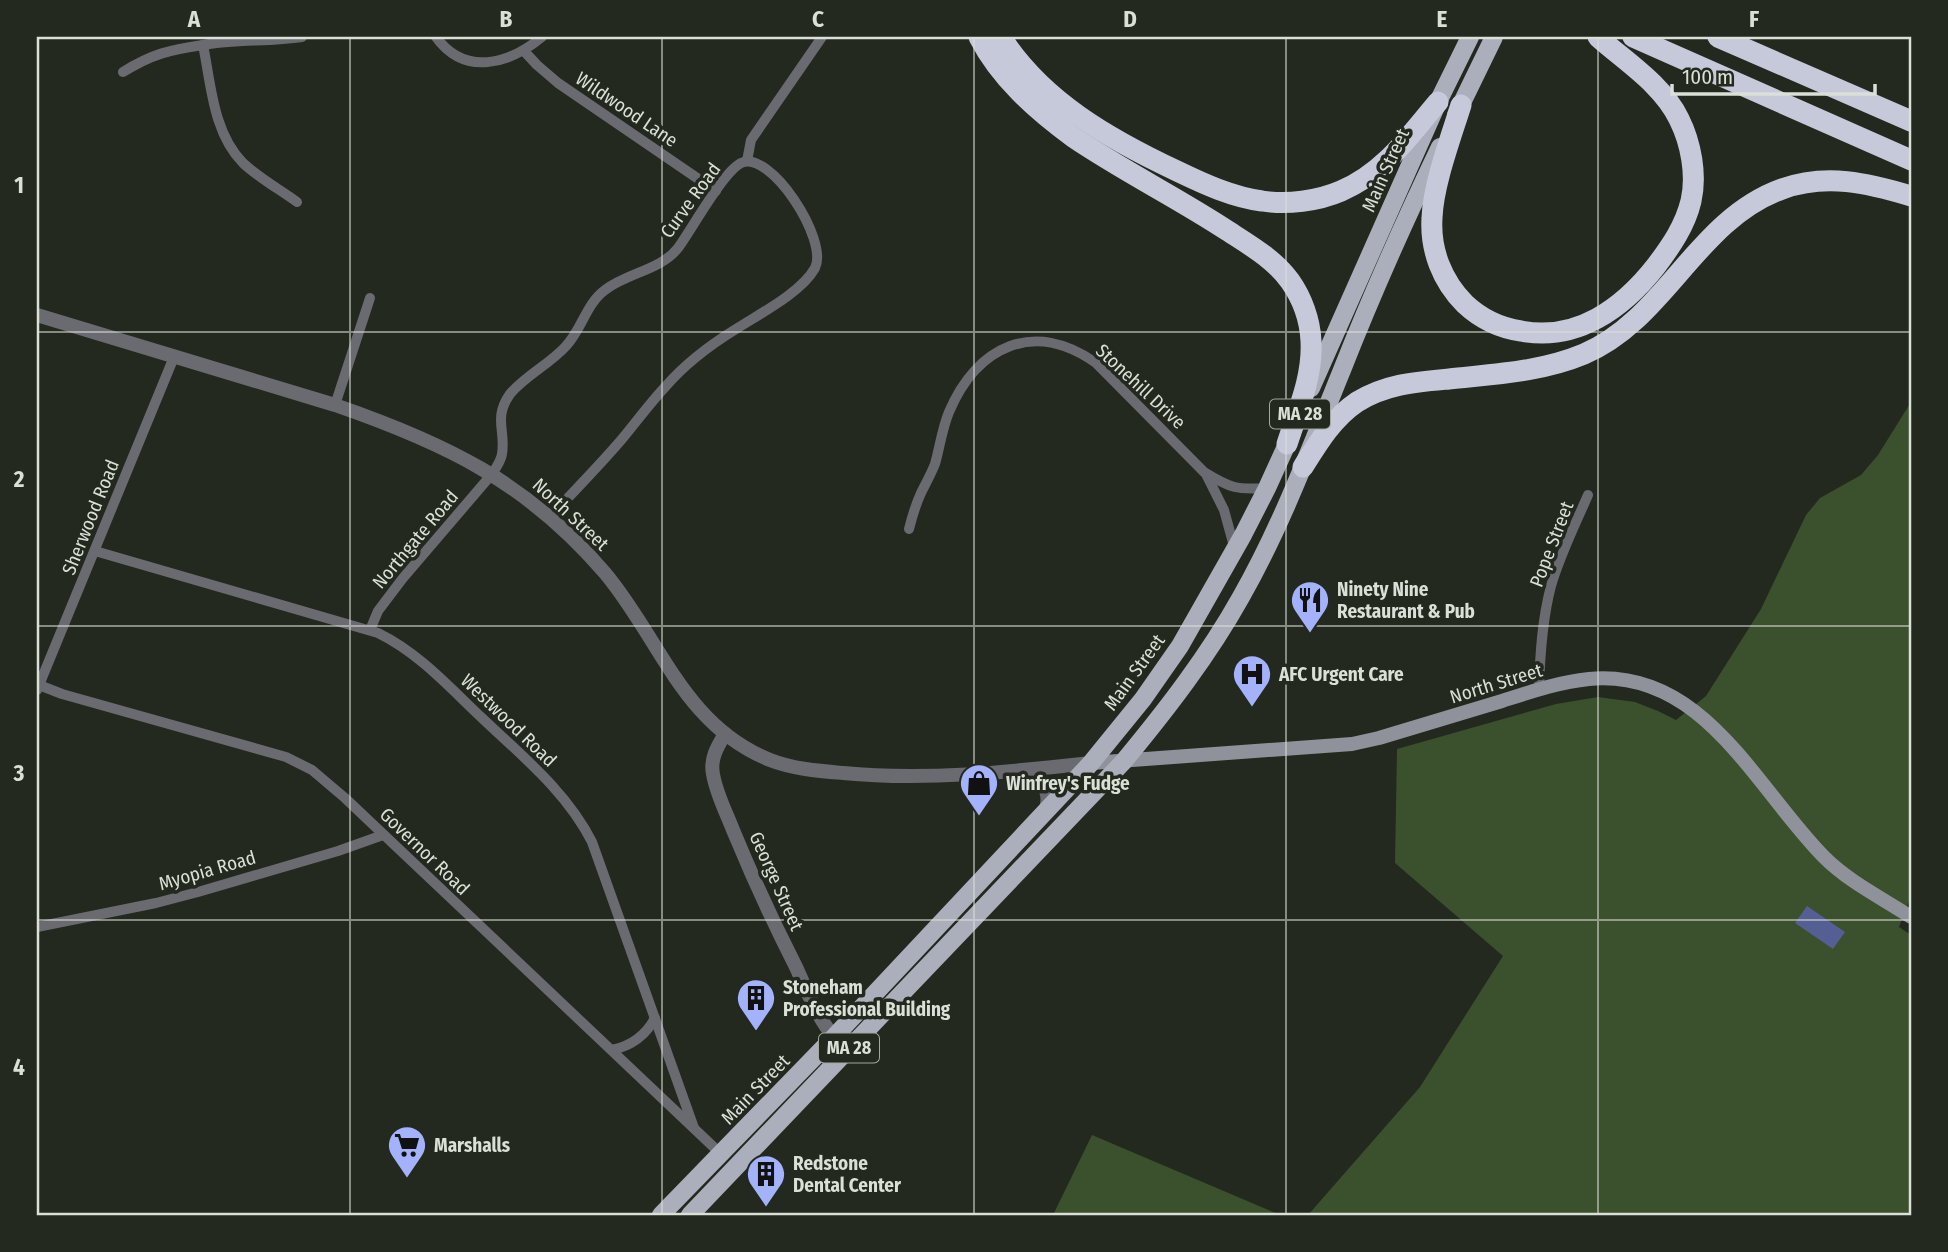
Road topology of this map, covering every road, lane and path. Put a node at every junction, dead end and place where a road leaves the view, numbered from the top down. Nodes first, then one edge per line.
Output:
1 (302, 37) edge
2 (436, 37) edge
3 (542, 37) edge
4 (822, 37) edge
5 (979, 37) edge
6 (1001, 37) edge
7 (1470, 37) edge
8 (1494, 37) edge
9 (1598, 37) edge
10 (1633, 37) edge
11 (1718, 37) edge
12 (203, 45) junction
13 (524, 51) junction
14 (123, 72) dead end
15 (1438, 102) junction
16 (1461, 105) junction
17 (1911, 121) edge
18 (1911, 160) edge
19 (747, 161) junction
20 (716, 191) junction
21 (1911, 196) edge
22 (297, 202) dead end
23 (370, 298) dead end
24 (37, 315) edge
25 (174, 357) junction
26 (335, 405) junction
27 (1287, 444) junction
28 (1303, 467) junction
29 (1204, 471) junction
30 (492, 474) junction
31 (1267, 488) junction
32 (1588, 495) dead end
33 (550, 517) junction
34 (909, 529) dead end
35 (1235, 550) junction
36 (95, 551) junction
37 (370, 630) junction
38 (38, 687) edge
39 (1539, 689) junction
40 (725, 734) junction
41 (1124, 761) junction
42 (1091, 763) junction
43 (1018, 770) junction
44 (1037, 822) junction
45 (383, 835) junction
46 (1911, 917) edge
47 (37, 927) edge
48 (655, 1018) junction
49 (834, 1038) junction
50 (612, 1050) junction
51 (694, 1128) junction
52 (722, 1154) junction
53 (661, 1215) edge
54 (690, 1215) edge

1 - 12 street
2 - 13 street
3 - 13 street
4 - 19 street
5 - 27 highway
6 - 15 highway
7 - 15 main road, Main Street / MA 28
8 - 16 main road, Main Street / MA 28
9 - 16 highway
10 - 18 highway
11 - 17 highway
12 - 14 street
12 - 22 street
13 - 20 street, Wildwood Lane
15 - 27 main road, Main Street / MA 28
16 - 28 main road, Main Street / MA 28
19 - 20 street, Curve Road
19 - 33 street, Curve Road
20 - 30 street, Curve Road
21 - 28 highway
23 - 26 street
24 - 25 street, North Street
25 - 26 street, North Street
25 - 36 street, Sherwood Road
26 - 30 street, North Street
27 - 31 main road, Main Street / MA 28
28 - 41 main road, Main Street / MA 28
29 - 31 street, Stonehill Drive
29 - 34 street, Stonehill Drive
29 - 35 street, Stonehill Drive
30 - 33 street, North Street
30 - 37 street, Northgate Road
31 - 35 main road, Main Street / MA 28
32 - 39 street, Pope Street
33 - 40 street, North Street
35 - 42 main road, Main Street / MA 28
36 - 37 street, Westwood Road
36 - 38 street, Sherwood Road
37 - 48 street, Westwood Road
38 - 45 street, Governor Road
39 - 41 main road, North Street
39 - 46 main road, North Street
40 - 43 street, North Street
40 - 49 street, George Street
41 - 42 main road, North Street
41 - 54 main road, Main Street / MA 28
42 - 43 street, North Street
42 - 44 main road, Main Street / MA 28
43 - 44 street
44 - 49 main road, Main Street / MA 28
45 - 47 street, Myopia Road
45 - 50 street, Governor Road
48 - 50 street
48 - 51 street, Westwood Road
49 - 52 main road, Main Street / MA 28
50 - 51 street, Governor Road
51 - 52 street, Governor Road
52 - 53 main road, Main Street / MA 28

